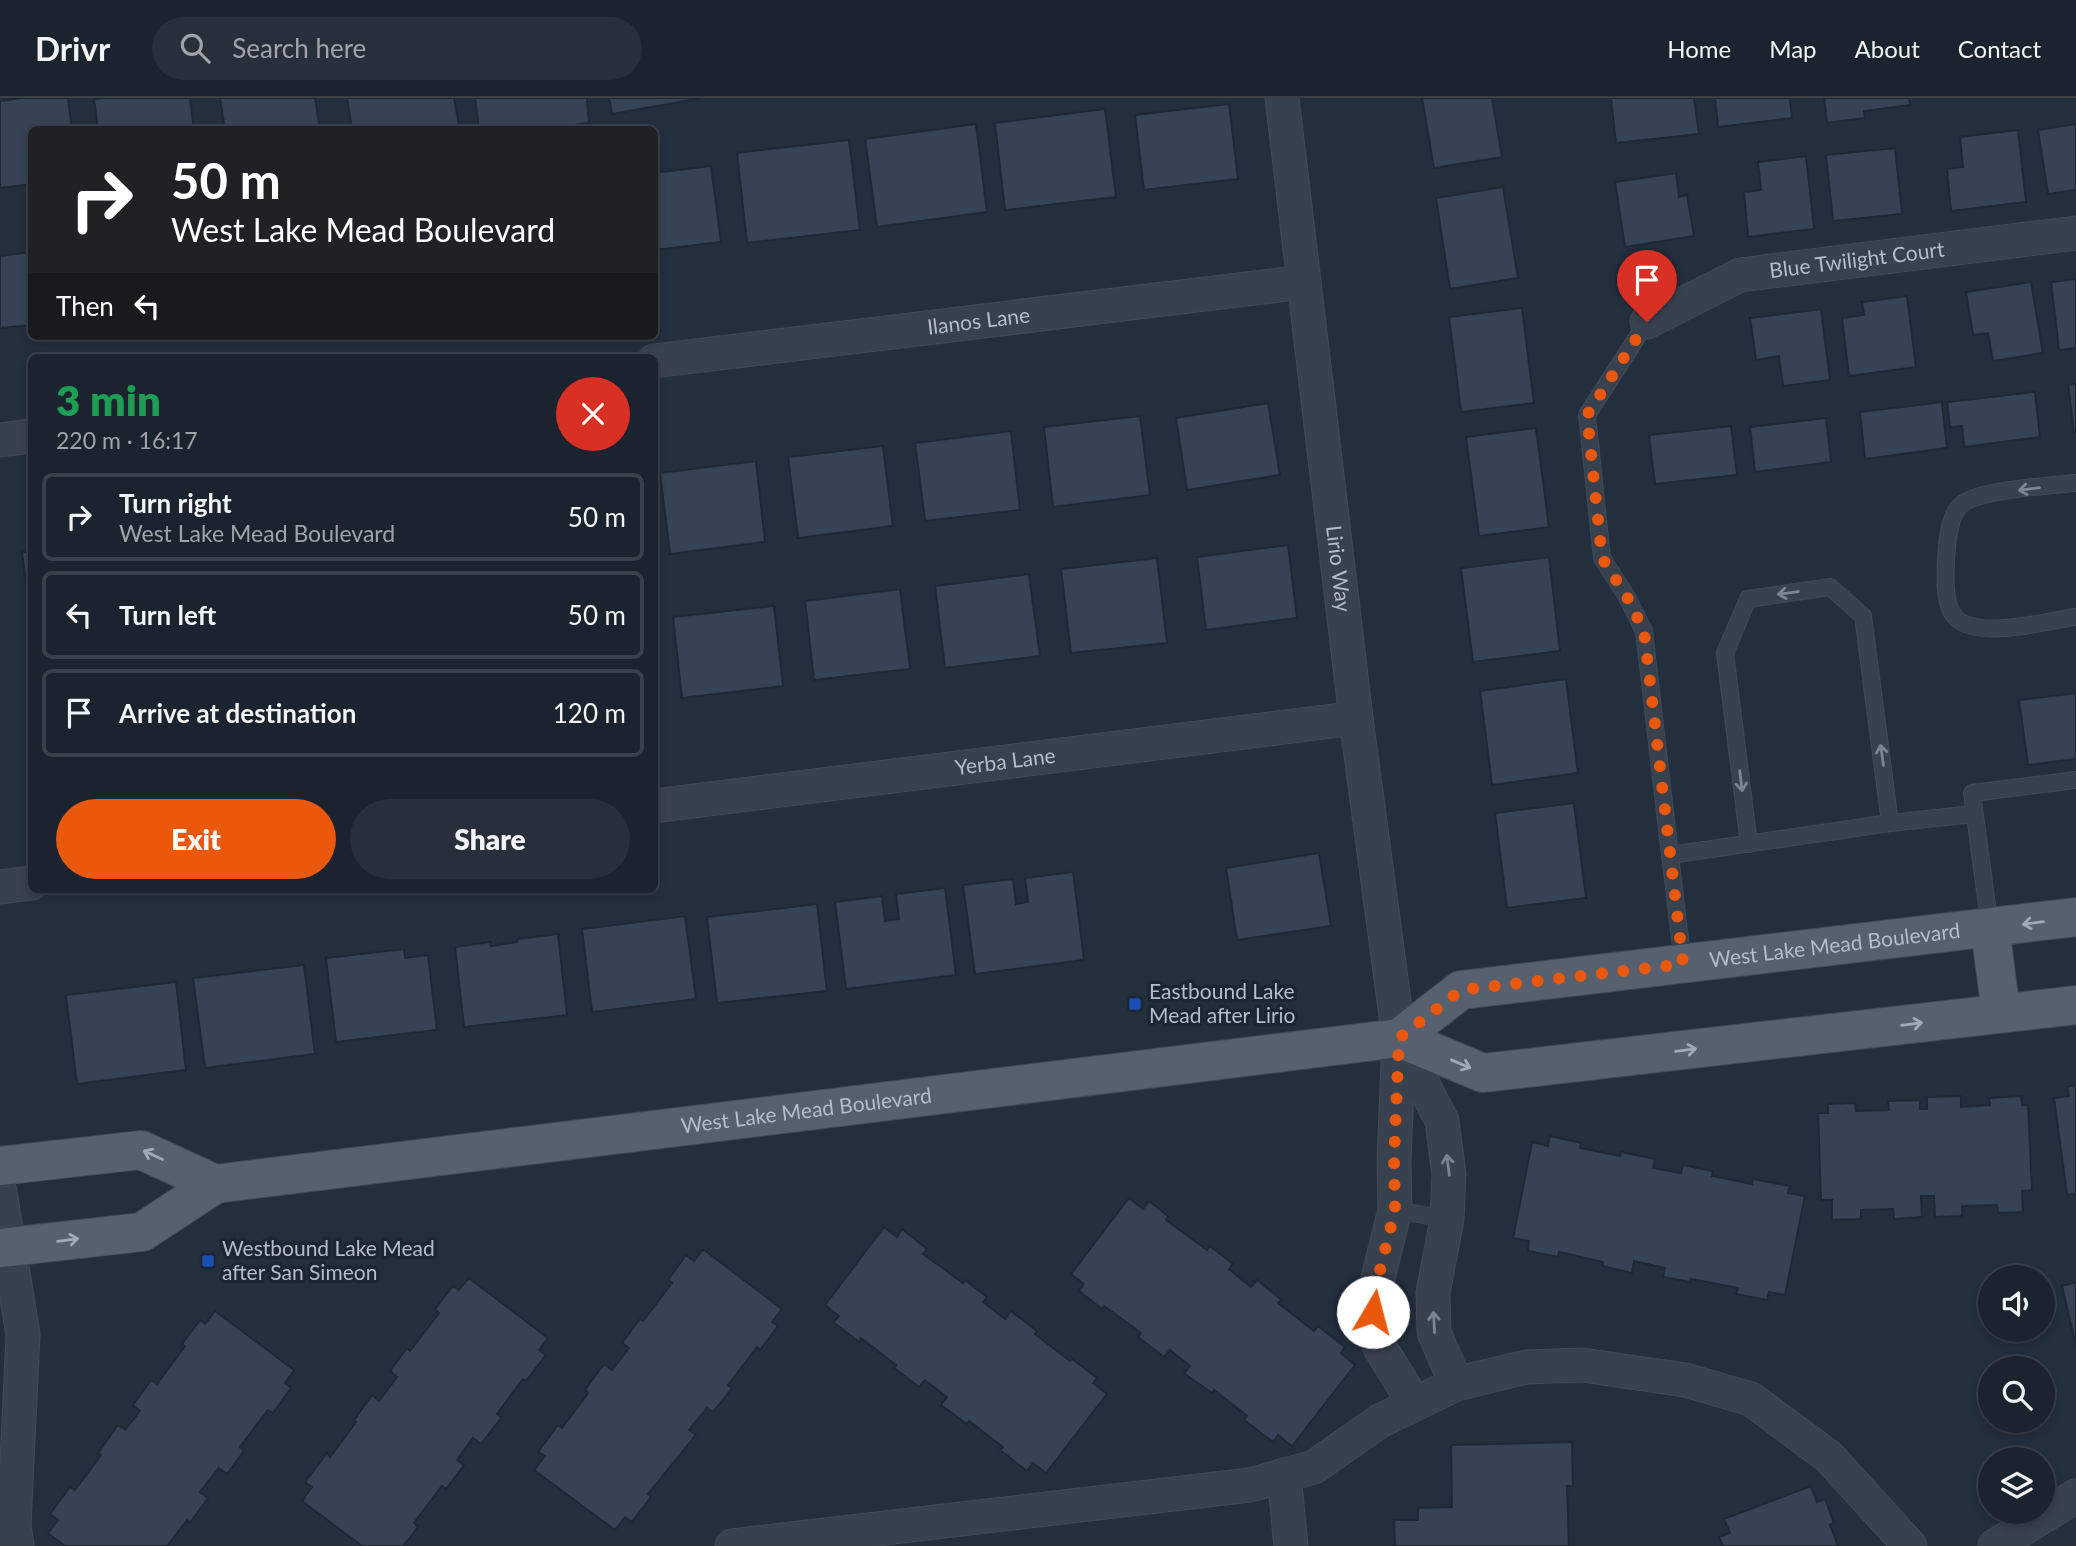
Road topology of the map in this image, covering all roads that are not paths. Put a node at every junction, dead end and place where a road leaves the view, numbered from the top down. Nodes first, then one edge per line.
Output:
1 (1282, 98) edge
2 (2076, 233) edge
3 (1304, 282) junction
4 (1647, 322) joint
5 (658, 361) edge
6 (28, 436) edge
7 (0, 440) edge
8 (2076, 483) edge
9 (2076, 617) edge
10 (1356, 718) junction
11 (2076, 780) edge
12 (658, 805) edge
13 (1973, 814) junction
14 (1890, 823) junction
15 (1749, 844) junction
16 (1671, 855) junction
17 (28, 884) edge
18 (0, 887) edge
19 (2076, 917) edge
20 (1990, 928) junction
21 (1683, 964) junction
22 (2076, 1004) edge
23 (2001, 1013) junction
24 (1399, 1038) junction
25 (0, 1166) edge
26 (215, 1184) junction
27 (0, 1192) edge
28 (1395, 1210) junction
29 (1447, 1219) junction
30 (4, 1248) edge
31 (1456, 1384) junction
32 (1415, 1404) junction
33 (1284, 1475) junction
34 (2076, 1496) edge
35 (17, 1546) edge
36 (732, 1546) edge
37 (1291, 1546) edge
38 (1910, 1546) edge
39 (1995, 1546) edge

1 - 3 street, Lirio Way
2 - 4 street, Blue Twilight Court
3 - 5 street, Ilanos Lane
3 - 10 street, Lirio Way
4 - 16 lane
6 - 7 street
8 -> 9 lane
10 - 12 street, Yerba Lane
10 - 24 street, Lirio Way
11 - 13 lane
13 - 14 lane
13 - 20 lane
14 - 15 lane
14 -> 15 lane
15 - 16 lane
16 - 21 lane
17 - 18 street
19 -> 20 main road, West Lake Mead Boulevard
20 - 21 main road, West Lake Mead Boulevard
20 - 23 main road
21 - 24 main road, West Lake Mead Boulevard
22 - 23 main road, West Lake Mead Boulevard
24 -> 23 main road, West Lake Mead Boulevard
24 - 26 main road, West Lake Mead Boulevard
24 - 28 street
29 -> 24 street
26 -> 25 main road
30 -> 26 main road, West Lake Mead Boulevard
27 - 30 street
28 - 29 lane
28 - 32 street
31 -> 29 street
30 - 35 street
31 - 32 street
31 - 38 street
32 - 33 street
33 - 36 street
33 - 37 street
34 - 39 street

